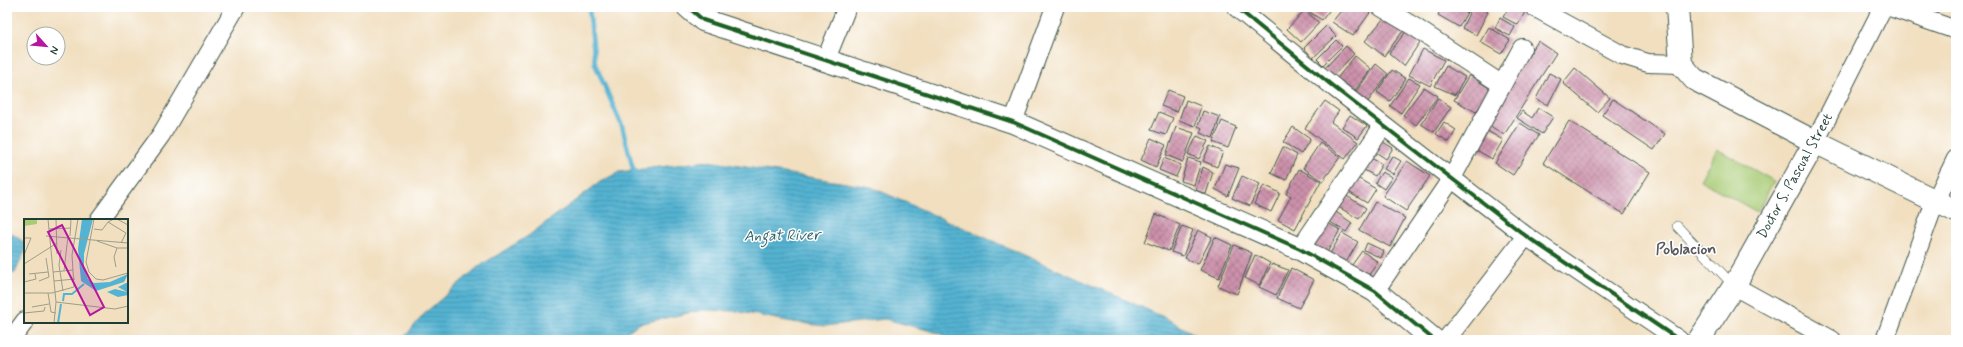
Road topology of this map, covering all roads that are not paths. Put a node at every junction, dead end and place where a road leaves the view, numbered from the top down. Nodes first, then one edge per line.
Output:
1 (236, 7) edge
2 (688, 7) edge
3 (847, 7) edge
4 (1055, 7) edge
5 (1236, 7) edge
6 (1381, 7) edge
7 (1534, 7) edge
8 (1677, 7) edge
9 (1883, 7) edge
10 (1890, 7) edge
11 (1956, 30) edge
12 (1522, 48) dead end
13 (826, 59) junction
14 (1681, 64) junction
15 (1501, 84) junction
16 (1013, 122) junction
17 (1383, 126) junction
18 (1815, 142) junction
19 (1956, 159) edge
20 (1452, 178) junction
21 (1935, 202) junction
22 (1956, 211) edge
23 (100, 219) edge
24 (1677, 226) dead end
25 (1526, 236) junction
26 (1300, 249) junction
27 (1734, 286) junction
28 (1375, 291) junction
29 (1434, 340) edge
30 (1446, 340) edge
31 (1679, 340) edge
32 (1699, 340) edge
33 (1832, 340) edge
34 (1885, 340) edge

1 - 23 street
2 - 13 street
3 - 13 street
4 - 16 street
5 - 17 street
6 - 15 street
7 - 14 street
8 - 14 street
9 - 18 street, Doctor S. Pascual Street
10 - 11 street
12 - 15 street
13 - 16 street
14 - 18 street
15 - 20 street
16 - 26 street
17 - 20 street
17 - 26 street
18 - 21 street
18 - 27 street, Doctor S. Pascual Street
19 - 21 street
20 - 25 street
20 - 28 street
21 - 22 street
21 - 34 street
24 - 27 lane
25 - 30 street
25 - 31 street
26 - 28 street
27 - 32 street, Doctor S. Pascual Street
27 - 33 street
28 - 29 street

